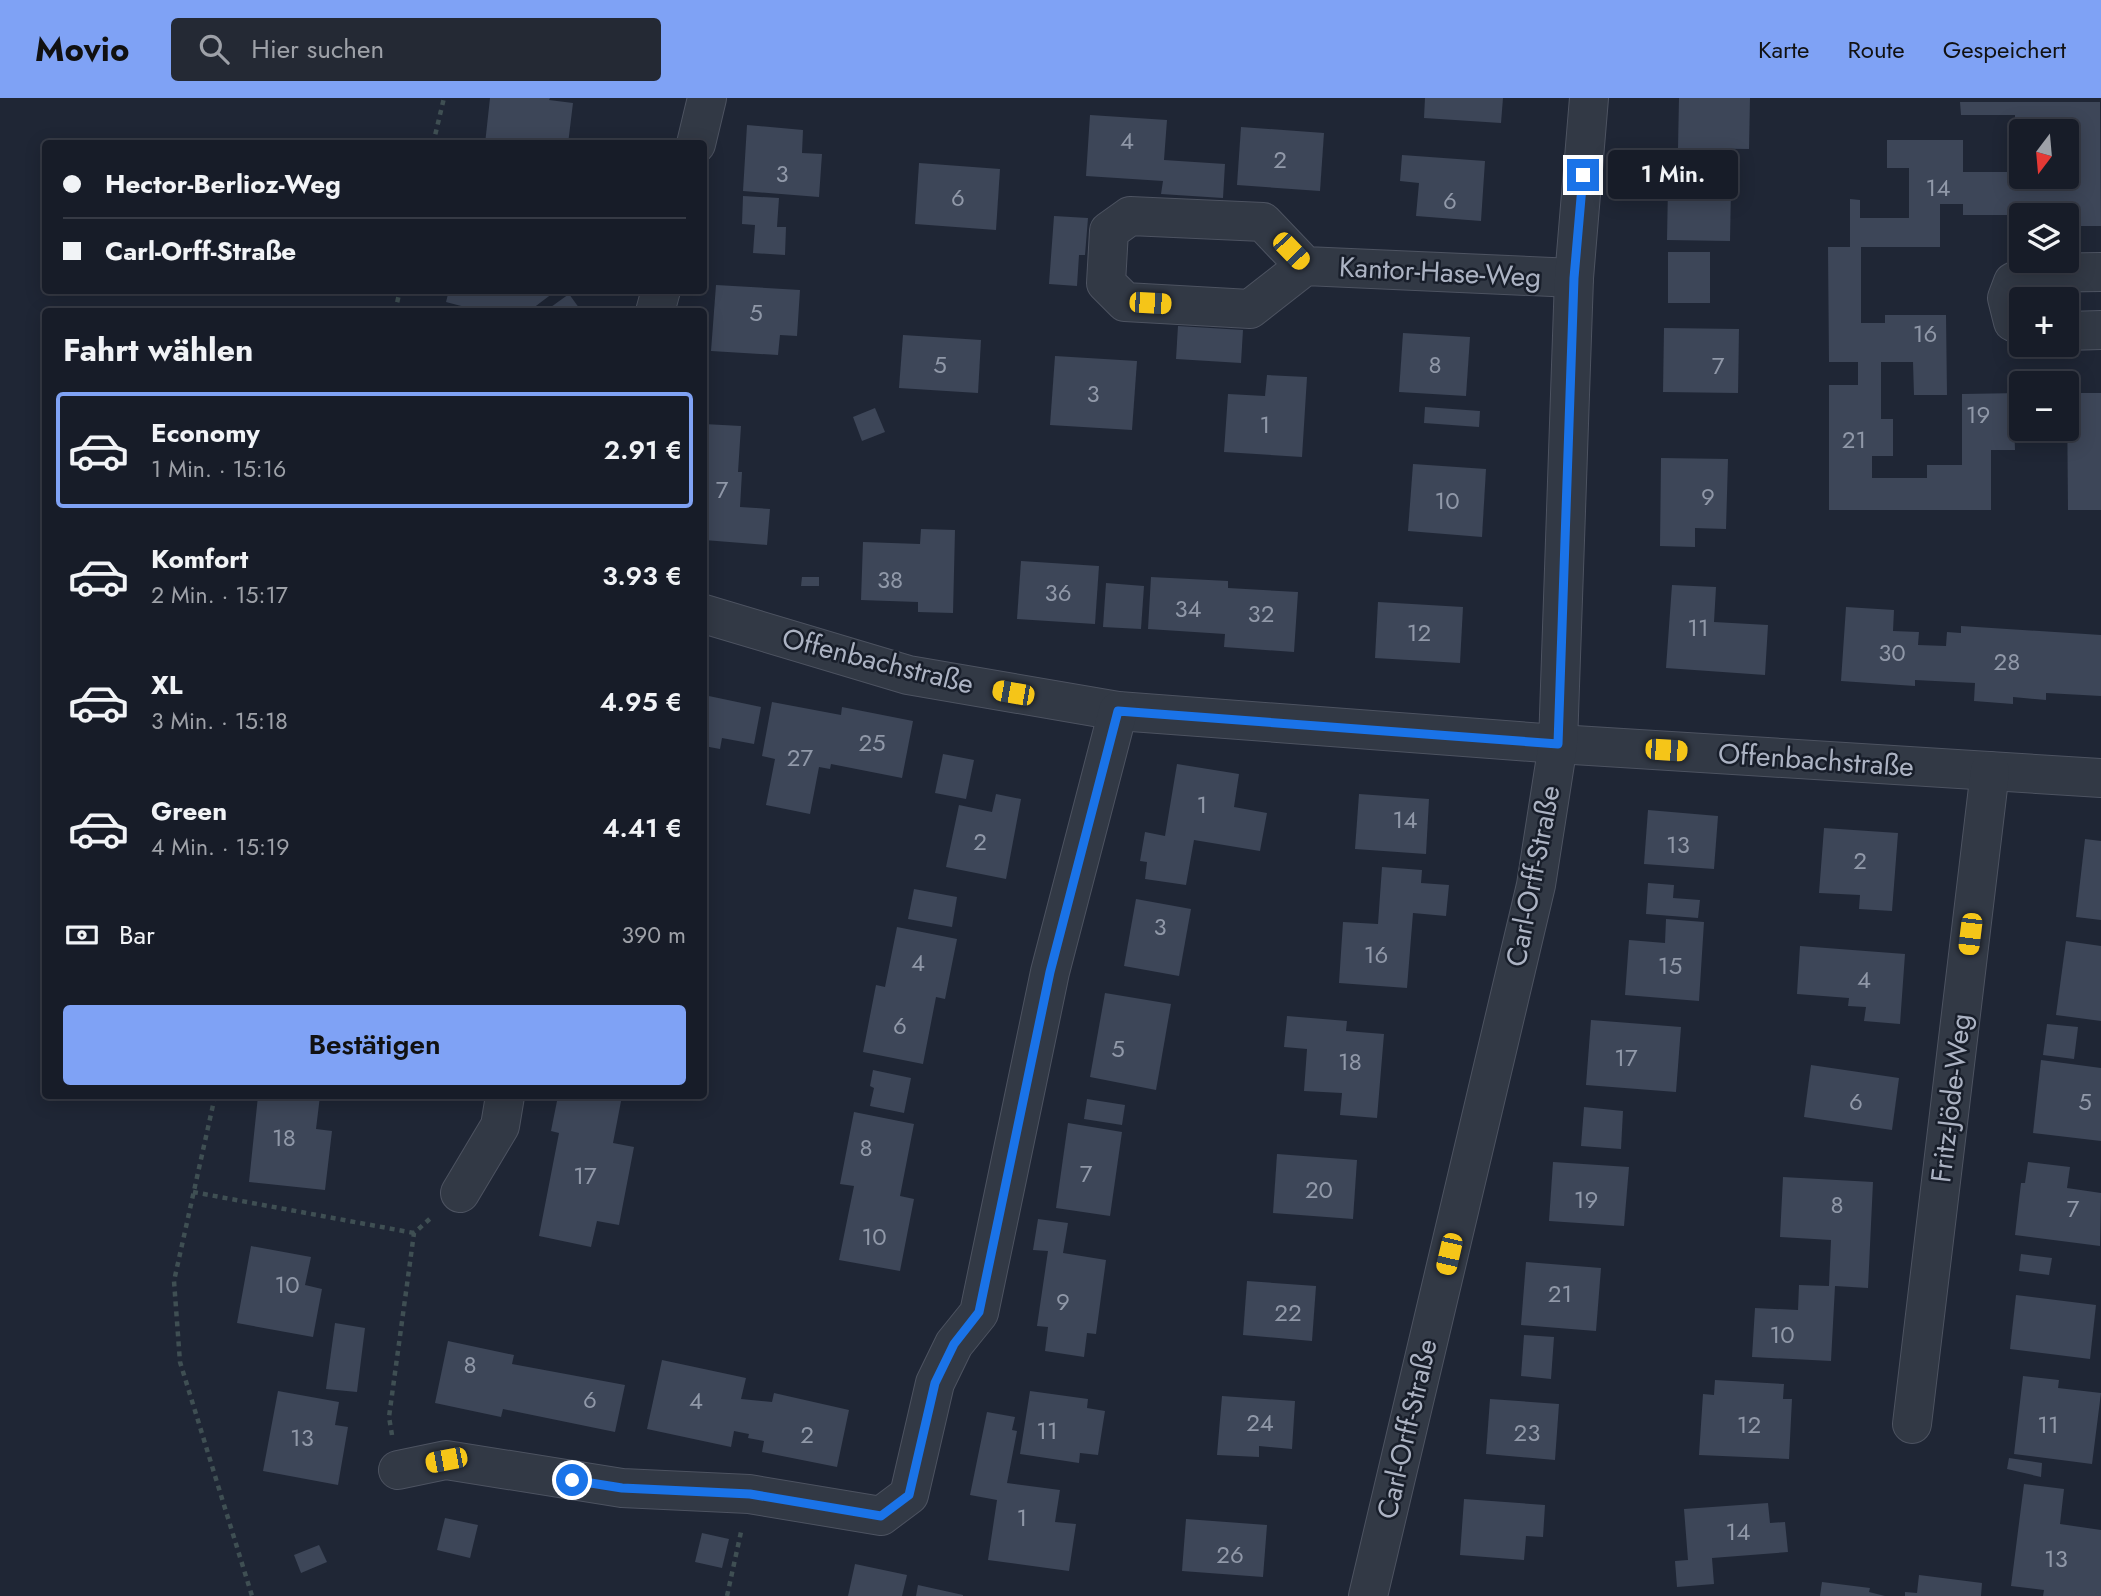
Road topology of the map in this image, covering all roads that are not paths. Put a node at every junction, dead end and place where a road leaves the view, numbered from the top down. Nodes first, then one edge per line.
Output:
1 (707, 98) edge
2 (1589, 98) edge
3 (697, 140) edge
4 (1305, 266) junction
5 (2101, 272) edge
6 (1574, 278) junction
7 (2011, 287) edge
8 (2101, 330) edge
9 (2079, 331) edge
10 (707, 615) edge
11 (1118, 711) junction
12 (1558, 744) junction
13 (1990, 771) junction
14 (2101, 778) edge
15 (504, 1099) edge
16 (460, 1193) road end
17 (1912, 1424) dead end
18 (398, 1470) road end
19 (1367, 1596) edge

1 - 3 street
2 - 6 street, Carl-Orff-Straße
4 - 4 street, Kantor-Hase-Weg
4 - 6 street, Kantor-Hase-Weg
5 - 7 street
6 - 12 street, Carl-Orff-Straße
8 - 9 street
10 - 11 street, Offenbachstraße
11 - 12 street, Offenbachstraße
11 - 18 street
12 - 13 street, Offenbachstraße
12 - 19 street, Carl-Orff-Straße
13 - 14 street, Offenbachstraße
13 - 17 street, Fritz-Jöde-Weg
15 - 16 street

